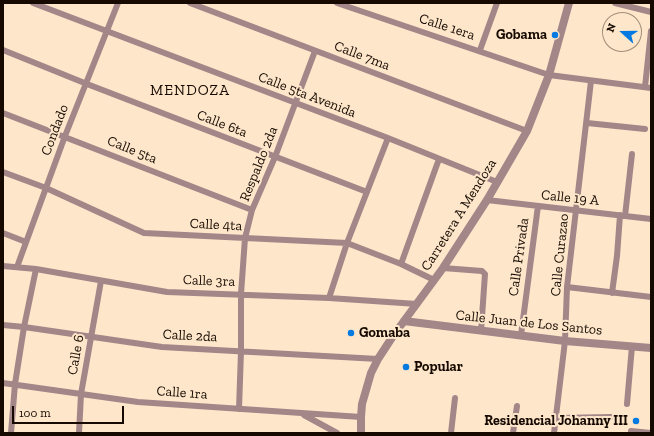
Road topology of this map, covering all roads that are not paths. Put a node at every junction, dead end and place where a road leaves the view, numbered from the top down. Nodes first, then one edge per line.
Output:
1 (33, 3) edge
2 (118, 3) edge
3 (190, 3) edge
4 (337, 3) edge
5 (497, 3) edge
6 (569, 3) edge
7 (614, 3) edge
8 (651, 12) edge
9 (108, 31) junction
10 (651, 31) edge
11 (3, 50) edge
12 (480, 50) junction
13 (315, 52) junction
14 (549, 75) junction
15 (591, 81) junction
16 (86, 84) junction
17 (648, 87) edge
18 (296, 104) junction
19 (3, 113) edge
20 (587, 123) junction
21 (645, 129) dead end
22 (527, 131) junction
23 (65, 136) junction
24 (388, 138) junction
25 (632, 154) dead end
26 (275, 157) junction
27 (439, 159) junction
28 (3, 172) edge
29 (497, 182) junction
30 (46, 188) junction
31 (367, 192) junction
32 (487, 200) junction
33 (538, 206) junction
34 (577, 209) junction
35 (252, 210) junction
36 (622, 215) junction
37 (651, 219) edge
38 (3, 233) edge
39 (245, 238) junction
40 (26, 242) junction
41 (347, 243) junction
42 (401, 264) junction
43 (3, 266) edge
44 (17, 267) junction
45 (443, 268) junction
46 (36, 269) junction
47 (434, 280) junction
48 (101, 281) junction
49 (567, 287) junction
50 (612, 293) junction
51 (241, 294) junction
52 (651, 297) edge
53 (330, 298) junction
54 (417, 304) junction
55 (404, 321) junction
56 (3, 326) edge
57 (24, 327) junction
58 (481, 331) junction
59 (521, 335) junction
60 (92, 337) junction
61 (565, 341) junction
62 (632, 346) junction
63 (651, 348) edge
64 (241, 351) junction
65 (378, 359) junction
66 (3, 383) edge
67 (15, 384) junction
68 (81, 394) junction
69 (455, 398) dead end
70 (627, 404) dead end
71 (517, 406) dead end
72 (239, 409) junction
73 (303, 414) junction
74 (361, 417) junction
75 (612, 417) dead end
76 (556, 418) junction
77 (630, 431) dead end
78 (11, 433) edge
79 (79, 433) edge
80 (337, 433) edge
81 (362, 433) edge
82 (451, 433) edge
83 (513, 433) edge
84 (554, 433) edge
85 (651, 433) edge

1 - 9 street, Calle 5ta Avenida
2 - 9 street, Condado
3 - 13 street, Calle 7ma
4 - 12 street, Calle 1era
5 - 12 street
6 - 14 street, Carretera A Mendoza
7 - 8 street
9 - 16 street, Condado
9 - 18 street, Calle 5ta Avenida
10 - 17 street
11 - 16 street, Calle 6ta
12 - 14 street, Calle 1era
13 - 18 street, Respaldo 2da
13 - 22 street, Calle 7ma
14 - 15 street, Calle 1era
14 - 22 street, Carretera A Mendoza
15 - 17 street, Calle 1era
15 - 20 street, Calle Curazao
16 - 23 street, Condado
16 - 26 street, Calle 6ta
18 - 24 street, Calle 5ta Avenida
18 - 26 street, Respaldo 2da
19 - 23 street, Calle 5ta
20 - 21 street
20 - 34 street, Calle Curazao
22 - 29 street, Carretera A Mendoza
23 - 30 street, Condado
23 - 35 street, Calle 5ta
24 - 27 street, Calle 5ta Avenida
24 - 31 street
25 - 36 street
26 - 31 street, Calle 6ta
26 - 35 street, Respaldo 2da
27 - 29 street, Calle 5ta Avenida
27 - 42 street
28 - 30 street, Calle 4ta
29 - 32 street, Carretera A Mendoza
30 - 39 street, Calle 4ta
30 - 40 street, Condado
31 - 41 street
32 - 33 street, Calle 19 A
32 - 45 street, Carretera A Mendoza
33 - 34 street, Calle 19 A
33 - 59 street, Calle Privada
34 - 36 street, Calle 19 A
34 - 49 street, Calle Curazao
35 - 39 street, Respaldo 2da
36 - 37 street, Calle 19 A
36 - 50 street
38 - 40 street
39 - 41 street, Calle 4ta
39 - 51 street, Respaldo 2da
40 - 44 street, Condado
41 - 42 street, Calle 4ta
41 - 53 street
42 - 47 street, Calle 4ta
43 - 44 street, Calle 3ra
44 - 46 street, Calle 3ra
45 - 47 street, Carretera A Mendoza
45 - 58 street
46 - 48 street, Calle 3ra
46 - 57 street
47 - 54 street, Carretera A Mendoza
48 - 51 street, Calle 3ra
48 - 60 street, Calle 6
49 - 50 street
49 - 61 street, Calle Curazao
50 - 52 street
51 - 53 street, Calle 3ra
51 - 64 street, Respaldo 2da
53 - 54 street, Calle 3ra
54 - 55 street, Carretera A Mendoza
55 - 58 street, Calle Juan de Los Santos
55 - 65 street, Carretera A Mendoza
56 - 57 street, Calle 2da
57 - 60 street, Calle 2da
57 - 67 street
58 - 59 street, Calle Juan de Los Santos
59 - 61 street, Calle Juan de Los Santos
60 - 64 street, Calle 2da
60 - 68 street, Calle 6
61 - 62 street, Calle Juan de Los Santos
61 - 76 street, Calle Curazao
62 - 63 street, Calle Juan de Los Santos
62 - 70 street
64 - 65 street, Calle 2da
64 - 72 street, Respaldo 2da
65 - 74 street, Carretera A Mendoza
66 - 67 street, Calle 1ra
67 - 68 street, Calle 1ra
67 - 78 street
68 - 72 street, Calle 1ra
68 - 79 street, Calle 6
69 - 82 street
71 - 83 street
72 - 73 street, Calle 1ra
73 - 74 street, Calle 1ra
73 - 80 street
74 - 81 street, Carretera A Mendoza
75 - 76 street
76 - 84 street, Calle Curazao
77 - 85 street

